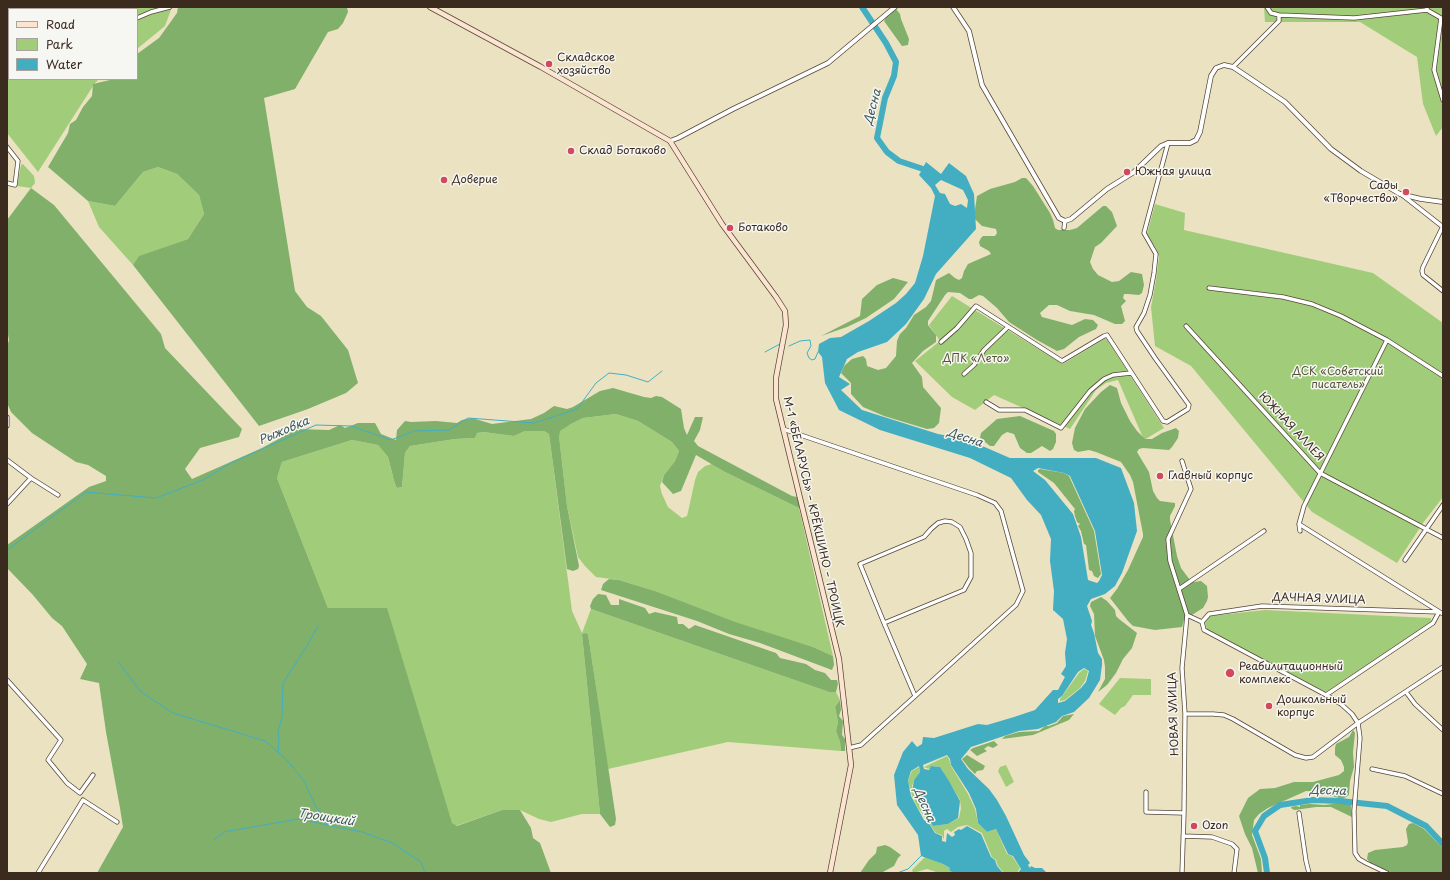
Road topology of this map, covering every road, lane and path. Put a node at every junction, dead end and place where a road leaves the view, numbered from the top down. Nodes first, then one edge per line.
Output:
1 (170, 7) edge
2 (430, 7) edge
3 (895, 7) edge
4 (953, 7) edge
5 (1267, 7) edge
6 (1427, 8) edge
7 (1279, 15) junction
8 (138, 18) edge
9 (1233, 68) junction
10 (1443, 100) edge
11 (670, 141) junction
12 (1168, 143) junction
13 (7, 147) edge
14 (7, 184) edge
15 (1400, 194) junction
16 (1443, 202) edge
17 (1065, 221) junction
18 (1443, 226) edge
19 (1064, 228) dead end
20 (1209, 288) dead end
21 (1443, 291) edge
22 (1186, 326) dead end
23 (1008, 327) junction
24 (1387, 340) junction
25 (941, 342) dead end
26 (1131, 373) junction
27 (964, 374) dead end
28 (1443, 376) edge
29 (986, 402) dead end
30 (7, 418) edge
31 (7, 426) edge
32 (783, 429) junction
33 (7, 460) edge
34 (1182, 462) dead end
35 (1320, 473) junction
36 (31, 478) junction
37 (58, 495) dead end
38 (7, 504) edge
39 (1443, 506) edge
40 (1299, 524) junction
41 (1425, 527) junction
42 (1264, 531) dead end
43 (1300, 531) dead end
44 (1443, 538) edge
45 (1405, 560) dead end
46 (1179, 589) junction
47 (1439, 612) junction
48 (1443, 614) edge
49 (1188, 615) junction
50 (1202, 622) junction
51 (884, 623) junction
52 (1443, 667) edge
53 (7, 680) edge
54 (1406, 692) junction
55 (1326, 695) junction
56 (915, 696) junction
57 (1185, 714) junction
58 (1358, 723) junction
59 (1443, 730) edge
60 (849, 748) junction
61 (1372, 769) dead end
62 (93, 775) dead end
63 (1146, 792) dead end
64 (1443, 794) edge
65 (1184, 813) junction
66 (1299, 813) dead end
67 (117, 822) dead end
68 (1183, 836) junction
69 (38, 873) edge
70 (830, 873) edge
71 (1182, 873) edge
72 (1234, 873) edge
73 (1309, 873) edge
74 (1387, 873) edge

1 - 8 street
2 - 11 main road
3 - 11 street
4 - 17 street
5 - 7 street
6 - 7 street
6 - 10 street
7 - 9 street
9 - 12 street
9 - 15 street
11 - 32 main road, М-1 «БЕЛАРУСЬ» – КРЁКШИНО – ТРОИЦК
12 - 17 street
12 - 26 street
13 - 14 street
15 - 16 street
15 - 18 street
17 - 19 street
18 - 21 street
20 - 24 street
22 - 35 street, ЮЖНАЯ АЛЛЕЯ
23 - 25 street
23 - 26 street
23 - 27 street
24 - 28 street
24 - 35 street
26 - 29 street
30 - 31 street
32 - 56 street
32 - 60 main road, М-1 «БЕЛАРУСЬ» – КРЁКШИНО – ТРОИЦК
33 - 36 street
34 - 46 street
35 - 40 street
35 - 41 street, ЮЖНАЯ АЛЛЕЯ
36 - 37 street
36 - 38 street
39 - 41 street
40 - 43 street
40 - 47 street
41 - 44 street, ЮЖНАЯ АЛЛЕЯ
41 - 45 street
42 - 46 street
46 - 49 street
47 - 48 street
47 - 50 street, ДАЧНАЯ УЛИЦА
47 - 55 street
49 - 50 street
49 - 57 street, НОВАЯ УЛИЦА
50 - 55 street
51 - 51 street
51 - 56 street
52 - 54 street
53 - 62 street
54 - 58 street
54 - 59 street
55 - 58 street
56 - 60 street
57 - 58 street
57 - 65 street, НОВАЯ УЛИЦА
58 - 74 street
60 - 70 main road, М-1 «БЕЛАРУСЬ» – КРЁКШИНО – ТРОИЦК
61 - 64 street
63 - 65 street
65 - 68 street, НОВАЯ УЛИЦА
66 - 73 street
67 - 69 street
68 - 71 street, НОВАЯ УЛИЦА
68 - 72 street

